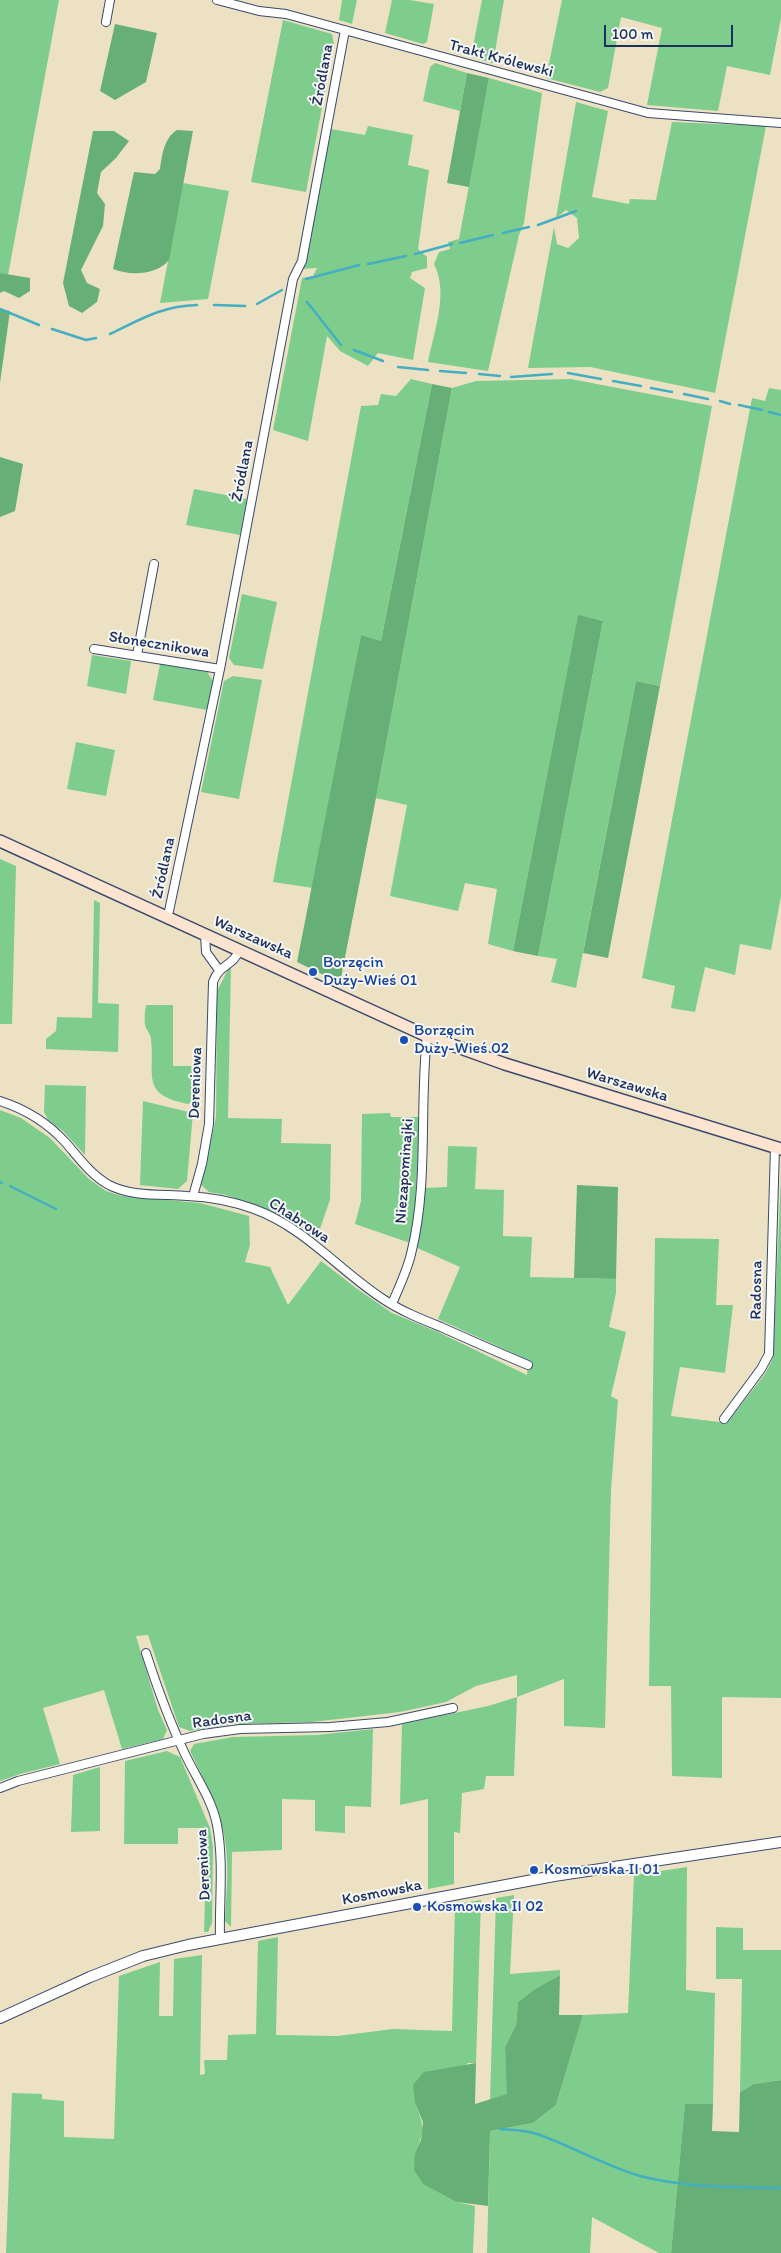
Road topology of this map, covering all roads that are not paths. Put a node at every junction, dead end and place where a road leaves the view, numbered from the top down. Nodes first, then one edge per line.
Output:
1 (110, 0) edge
2 (217, 0) edge
3 (106, 22) dead end
4 (345, 30) junction
5 (781, 123) edge
6 (154, 564) dead end
7 (94, 649) dead end
8 (137, 655) junction
9 (220, 669) junction
10 (0, 841) edge
11 (166, 916) junction
12 (205, 934) junction
13 (239, 950) junction
14 (219, 970) junction
15 (427, 1036) junction
16 (0, 1101) edge
17 (778, 1148) edge
18 (192, 1196) junction
19 (392, 1304) junction
20 (528, 1365) dead end
21 (724, 1419) dead end
22 (146, 1653) dead end
23 (453, 1708) dead end
24 (178, 1740) junction
25 (0, 1788) edge
26 (781, 1842) edge
27 (220, 1939) junction
28 (0, 2018) edge

1 - 3 street
2 - 4 street, Trakt Królewski
4 - 5 street, Trakt Królewski
4 - 9 street, Źródlana
6 - 8 street
7 - 8 street, Słonecznikowa
8 - 9 street, Słonecznikowa
9 - 11 street, Źródlana
10 - 11 main road, Warszawska
11 - 12 main road, Warszawska
12 - 13 main road, Warszawska
12 - 14 street
13 - 14 street
13 - 15 main road, Warszawska
14 - 18 street, Dereniowa
15 - 17 main road, Warszawska
15 - 19 street, Niezapominajki
16 - 18 street, Chabrowa
17 - 21 street, Radosna
18 - 19 street, Chabrowa
19 - 20 street, Chabrowa
22 - 24 street, Dereniowa
23 - 24 street, Radosna
24 - 25 street, Radosna
24 - 27 street, Dereniowa
26 - 27 street, Kosmowska
27 - 28 street, Kosmowska

